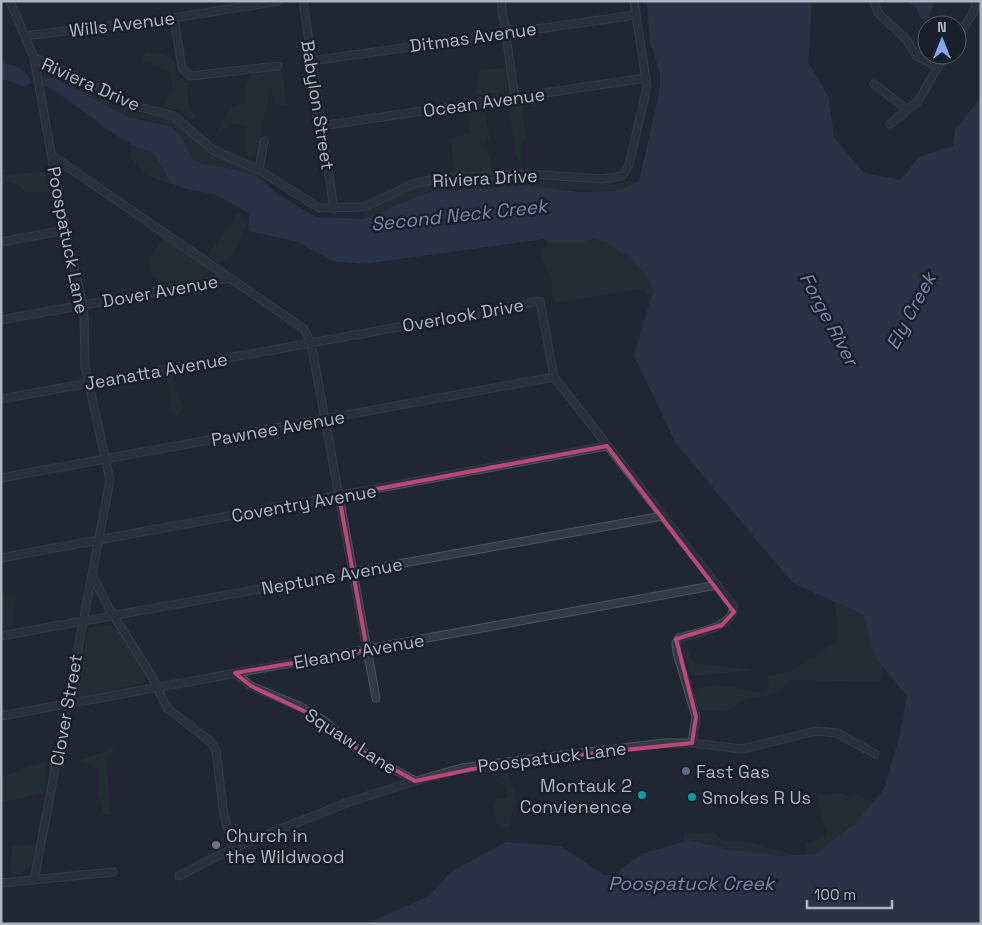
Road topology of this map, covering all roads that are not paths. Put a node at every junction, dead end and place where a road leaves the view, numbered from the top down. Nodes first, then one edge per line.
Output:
1 (10, 1) edge
2 (278, 1) edge
3 (303, 1) edge
4 (501, 1) edge
5 (634, 1) edge
6 (874, 1) edge
7 (977, 1) edge
8 (636, 14) junction
9 (174, 18) junction
10 (967, 22) edge
11 (505, 32) junction
12 (25, 36) junction
13 (34, 58) junction
14 (311, 61) junction
15 (278, 66) dead end
16 (937, 67) joint
17 (646, 78) junction
18 (874, 84) dead end
19 (515, 98) junction
20 (908, 109) junction
21 (890, 124) dead end
22 (321, 126) junction
23 (264, 141) dead end
24 (52, 156) junction
25 (258, 170) junction
26 (334, 209) junction
27 (66, 230) junction
28 (1, 242) edge
29 (230, 278) junction
30 (82, 305) junction
31 (1, 320) edge
32 (311, 343) junction
33 (554, 377) junction
34 (89, 383) junction
35 (1, 399) edge
36 (324, 419) junction
37 (607, 446) junction
38 (106, 459) junction
39 (1, 478) edge
40 (339, 496) junction
41 (663, 516) junction
42 (98, 540) junction
43 (1, 558) edge
44 (354, 572) junction
45 (93, 576) junction
46 (717, 585) junction
47 (115, 616) junction
48 (82, 622) junction
49 (1, 636) edge
50 (367, 650) junction
51 (235, 673) junction
52 (156, 688) junction
53 (376, 698) dead end
54 (68, 704) junction
55 (1, 716) edge
56 (692, 744) junction
57 (875, 754) dead end
58 (415, 781) junction
59 (234, 848) junction
60 (113, 872) dead end
61 (179, 876) dead end
62 (34, 880) junction
63 (1, 883) edge

1 - 12 street, Poospatuck Lane
2 - 9 street, Wills Avenue
3 - 14 street, Babylon Street
4 - 11 street
5 - 8 street, Riviera Drive
6 - 16 street
7 - 10 street
8 - 11 street, Ditmas Avenue
8 - 17 street, Riviera Drive
9 - 12 street, Wills Avenue
9 - 15 street
11 - 14 street, Ditmas Avenue
11 - 19 street
12 - 13 street, Poospatuck Lane
13 - 24 street, Poospatuck Lane
13 - 25 street, Riviera Drive
14 - 22 street, Babylon Street
16 - 20 street
17 - 19 street, Ocean Avenue
17 - 26 street, Riviera Drive
18 - 20 street
19 - 22 street, Ocean Avenue
20 - 21 street
22 - 26 street, Babylon Street
23 - 25 street
24 - 27 street, Poospatuck Lane
24 - 29 street
25 - 26 street, Riviera Drive
27 - 28 street
27 - 30 street, Poospatuck Lane
29 - 30 street, Dover Avenue
29 - 32 street
30 - 31 street, Dover Avenue
30 - 34 street, Poospatuck Lane
32 - 33 street, Overlook Drive
32 - 34 street, Jeanatta Avenue
32 - 36 street
33 - 36 street, Pawnee Avenue
33 - 37 street, Overlook Drive
34 - 35 street, Jeanatta Avenue
34 - 38 street, Poospatuck Lane
36 - 38 street, Pawnee Avenue
36 - 40 street
37 - 40 street, Coventry Avenue
37 - 41 street, Overlook Drive
38 - 39 street, Pawnee Avenue
38 - 42 street, Poospatuck Lane
40 - 42 street, Coventry Avenue
40 - 44 street
41 - 44 street, Neptune Avenue
41 - 46 street, Overlook Drive
42 - 43 street, Coventry Avenue
42 - 45 street, Clover Street
44 - 47 street, Neptune Avenue
44 - 50 street
45 - 47 street
45 - 48 street, Clover Street
46 - 50 street, Eleanor Avenue
46 - 56 street, Overlook Drive
47 - 48 street, Neptune Avenue
47 - 52 street
48 - 49 street, Neptune Avenue
48 - 54 street, Clover Street
50 - 51 street, Eleanor Avenue
50 - 53 street
51 - 52 street, Eleanor Avenue
51 - 58 street, Squaw Lane
52 - 54 street, Eleanor Avenue
52 - 59 street
54 - 55 street, Eleanor Avenue
54 - 62 street, Clover Street
56 - 57 street, Poospatuck Lane
56 - 58 street, Poospatuck Lane
58 - 59 street, Poospatuck Lane
59 - 61 street, Poospatuck Lane
60 - 62 street
62 - 63 street

